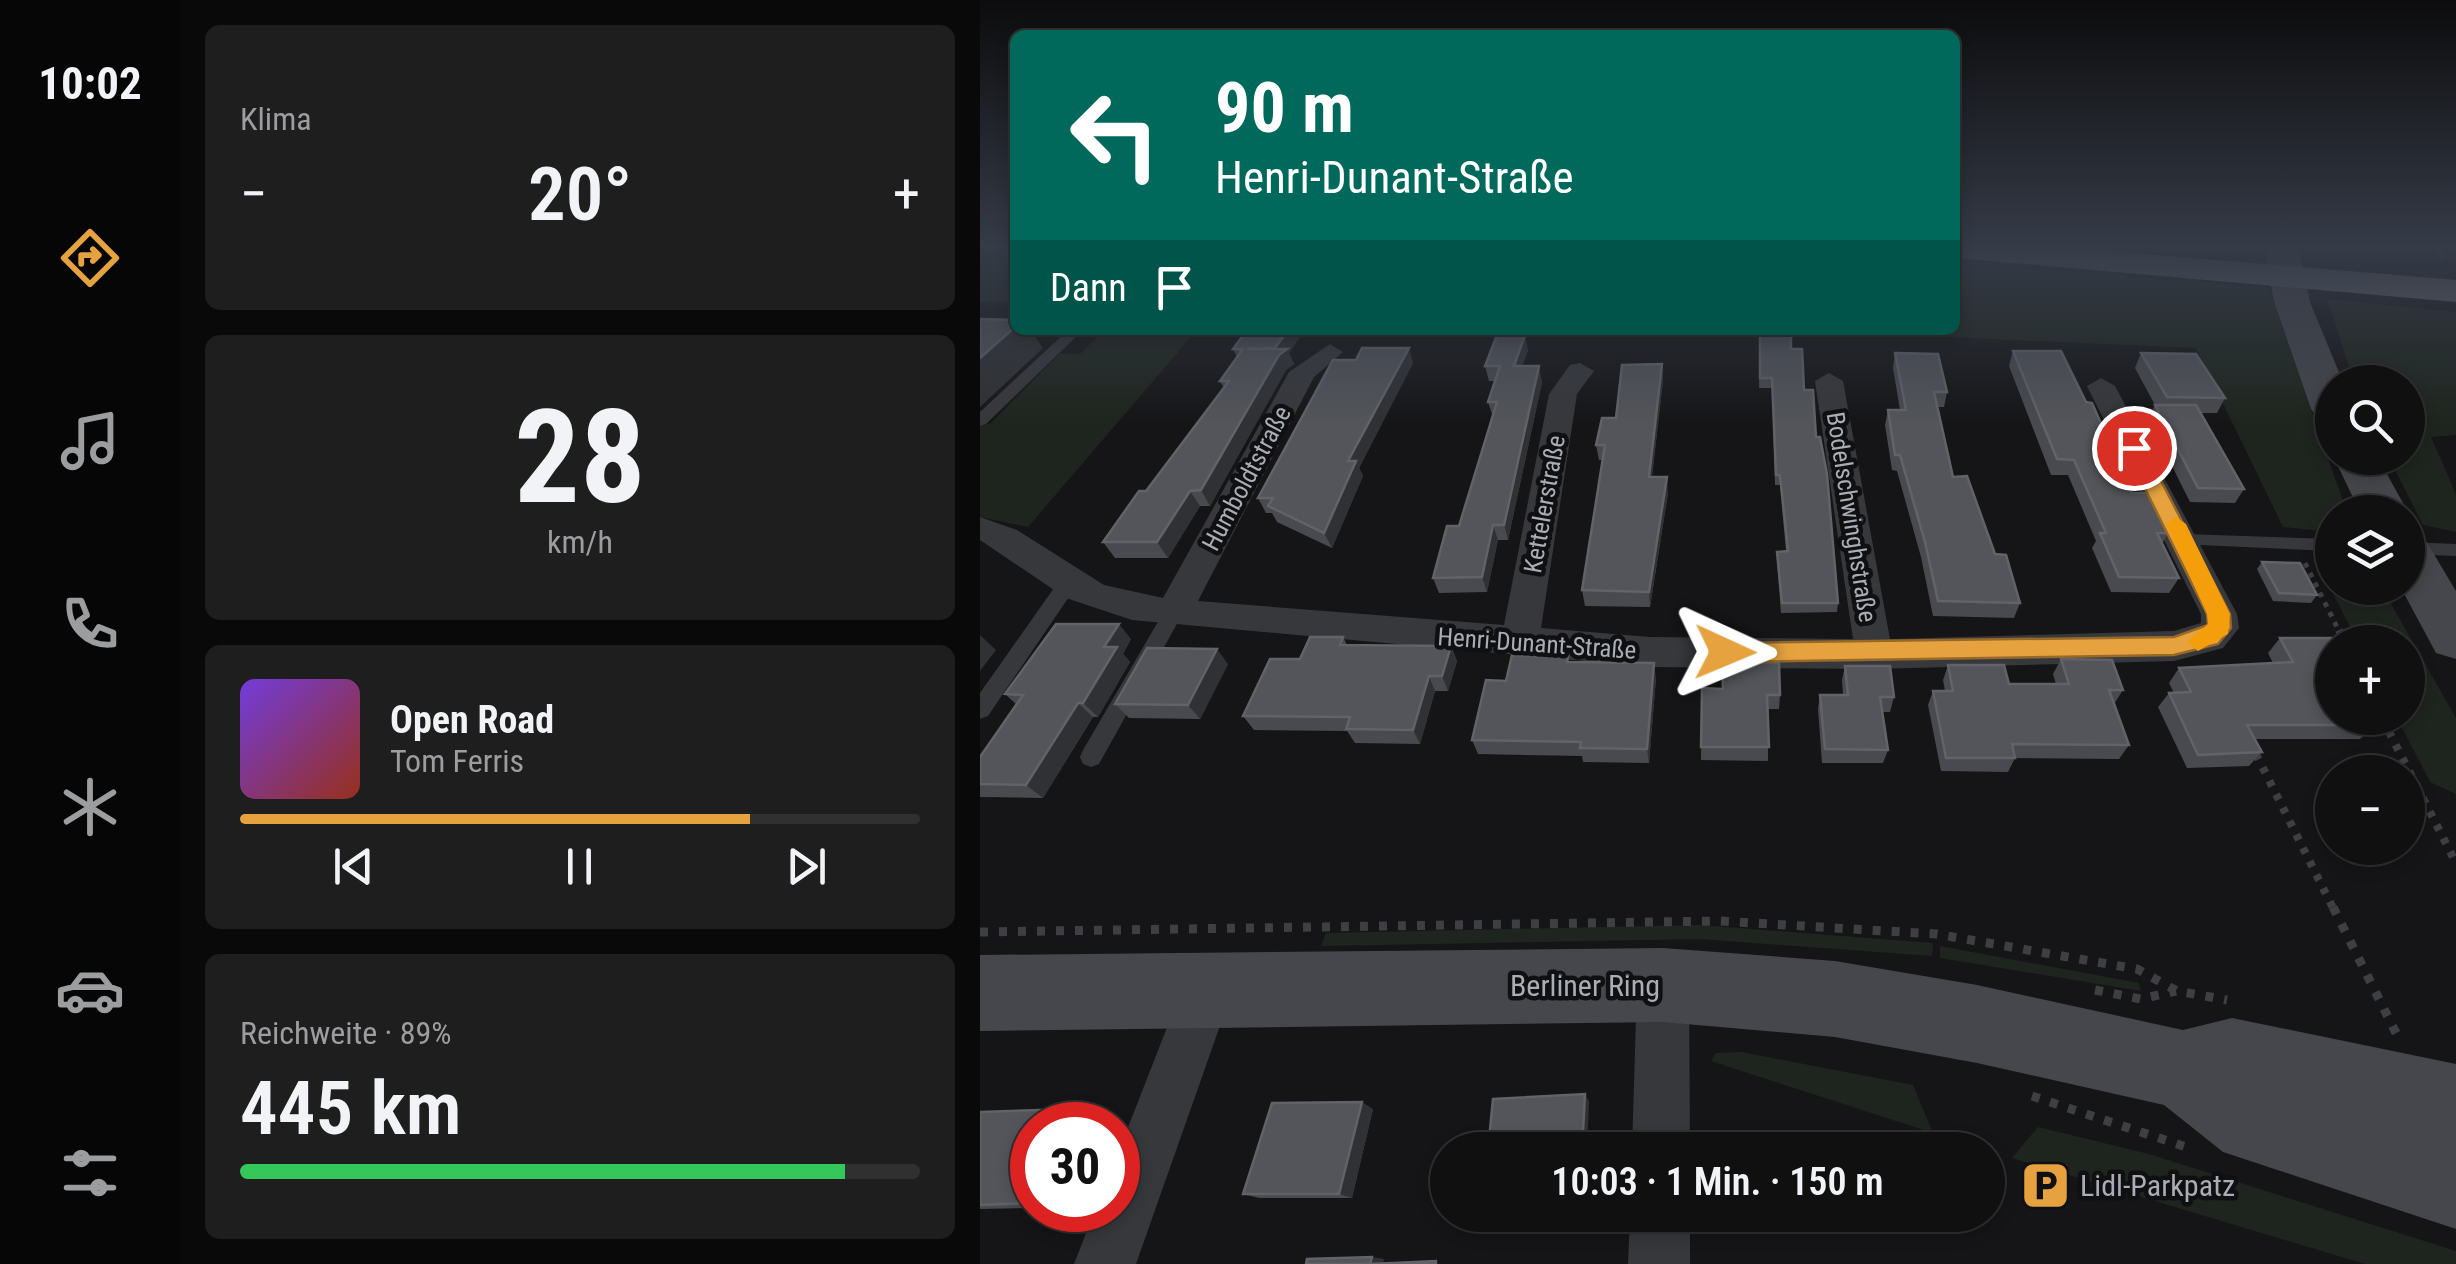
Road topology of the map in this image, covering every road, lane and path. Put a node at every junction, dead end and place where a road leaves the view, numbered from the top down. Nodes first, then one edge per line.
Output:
1 (2294, 307) edge
2 (1071, 335) edge
3 (1330, 352) dead end
4 (2316, 365) edge
5 (1580, 370) dead end
6 (1829, 381) dead end
7 (2101, 386) dead end
8 (980, 420) edge
9 (980, 528) edge
10 (2184, 540) junction
11 (2295, 544) junction
12 (2315, 545) edge
13 (2425, 573) edge
14 (1068, 583) junction
15 (1173, 613) junction
16 (2336, 625) edge
17 (2456, 638) edge
18 (1520, 643) junction
19 (1874, 654) junction
20 (980, 710) edge
21 (2391, 735) edge
22 (2252, 745) edge
23 (1092, 757) dead end
24 (2456, 863) edge
25 (1664, 984) junction
26 (1207, 989) junction
27 (980, 993) edge
28 (2401, 1043) dead end
29 (2183, 1070) junction
30 (2456, 1105) edge
31 (1661, 1132) edge
32 (2456, 1186) edge
33 (1660, 1232) edge
34 (1105, 1264) edge
35 (1659, 1264) edge

1 - 4 street
2 - 8 lane
3 - 15 street, Humboldtstraße
5 - 18 street, Kettelerstraße
6 - 19 street, Bodelschwinghstraße
7 - 10 street, Henri-Dunant-Straße
9 - 14 street, Henri-Dunant-Straße
10 - 11 lane
10 - 19 street, Henri-Dunant-Straße
11 - 12 lane
11 - 16 path
13 - 17 street
14 - 15 street, Henri-Dunant-Straße
14 - 20 lane
15 - 18 street, Henri-Dunant-Straße
15 - 23 lane
18 - 19 street, Henri-Dunant-Straße
21 - 24 path
22 - 28 path
25 - 26 street, Berliner Ring
25 - 29 street, Berliner Ring
25 - 31 street
26 - 27 street, Berliner Ring
26 - 34 street
29 - 30 street, Berliner Ring
29 - 32 street, Berliner Ring
33 - 35 street

